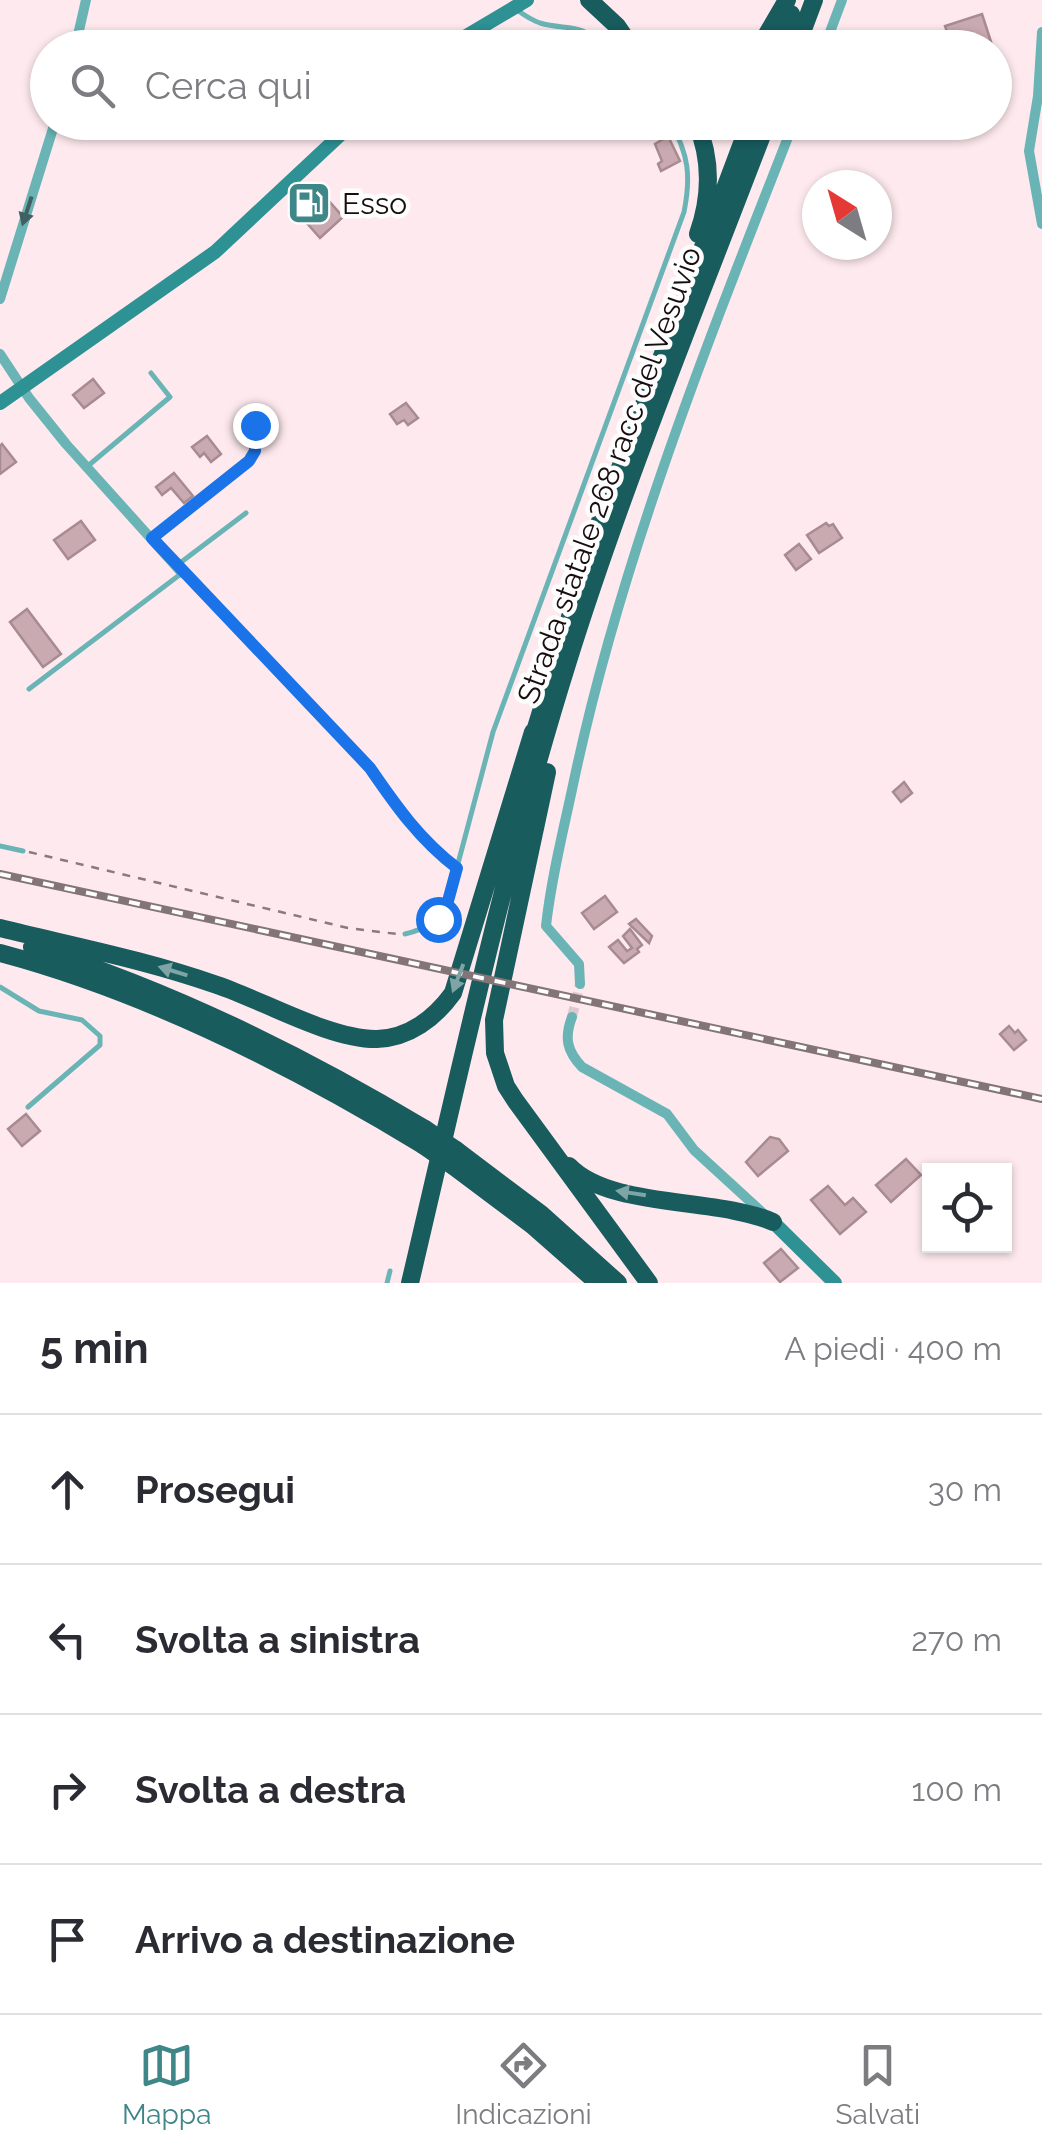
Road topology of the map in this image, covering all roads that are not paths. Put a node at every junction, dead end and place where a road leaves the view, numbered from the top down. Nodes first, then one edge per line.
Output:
1 (86, 0) edge
2 (527, 0) edge
3 (787, 0) edge
4 (797, 0) edge
5 (814, 0) edge
6 (842, 0) edge
7 (598, 2) edge
8 (512, 8) junction
9 (79, 30) edge
10 (476, 30) edge
11 (584, 30) edge
12 (620, 30) edge
13 (770, 30) edge
14 (786, 30) edge
15 (803, 30) edge
16 (831, 30) edge
17 (1042, 32) edge
18 (49, 140) edge
19 (335, 140) edge
20 (679, 140) edge
21 (701, 140) edge
22 (743, 140) edge
23 (760, 140) edge
24 (787, 140) edge
25 (1042, 224) edge
26 (0, 299) edge
27 (0, 354) edge
28 (662, 357) junction
29 (152, 373) dead end
30 (24, 388) junction
31 (0, 403) edge
32 (259, 414) dead end
33 (87, 467) junction
34 (246, 513) dead end
35 (152, 538) junction
36 (179, 570) junction
37 (594, 588) junction
38 (218, 609) road end
39 (29, 689) dead end
40 (538, 717) junction
41 (0, 846) edge
42 (23, 850) road end
43 (0, 928) edge
44 (404, 934) road end
45 (0, 938) edge
46 (0, 952) edge
47 (484, 966) junction
48 (580, 984) tunnel mouth
49 (0, 986) edge
50 (572, 1017) tunnel mouth
51 (28, 1107) dead end
52 (424, 1137) junction
53 (547, 1143) junction
54 (454, 1158) junction
55 (744, 1196) junction
56 (727, 1208) junction
57 (773, 1222) junction
58 (390, 1271) dead end
59 (387, 1283) edge
60 (410, 1283) edge
61 (580, 1283) edge
62 (598, 1283) edge
63 (618, 1283) edge
64 (649, 1283) edge
65 (835, 1283) edge

1 - 9 street
2 - 8 street
3 - 13 highway
4 - 14 highway
5 - 15 highway
6 - 16 street
7 - 12 highway
8 - 10 street
8 - 11 lane
17 - 25 street
18 -> 26 street
19 - 30 street
20 - 44 lane
21 - 28 highway
22 - 28 highway, Strada statale 268 racc del Vesuvio
23 - 37 highway, Strada statale 268 racc del Vesuvio
24 - 48 street
27 - 30 street
28 - 40 highway, Strada statale 268 racc del Vesuvio
29 - 33 lane
30 - 31 street
30 - 33 street
32 - 35 lane
33 - 35 street
34 - 36 lane
35 - 36 street
36 - 38 lane
36 - 39 lane
37 - 47 highway, Strada statale 268 racc del Vesuvio
37 - 53 highway
40 -> 43 highway
40 - 47 highway, Strada statale 268 racc del Vesuvio
41 - 42 lane
45 - 52 highway
46 - 52 highway
47 - 60 highway, Strada statale 268 racc del Vesuvio
49 - 51 lane
50 - 55 street
52 - 54 highway, bridge
56 -> 53 highway
53 - 64 highway
54 - 61 highway
54 - 62 highway
54 - 63 highway
55 - 56 highway
55 - 57 street
56 - 57 highway
57 - 65 street
58 - 59 lane

